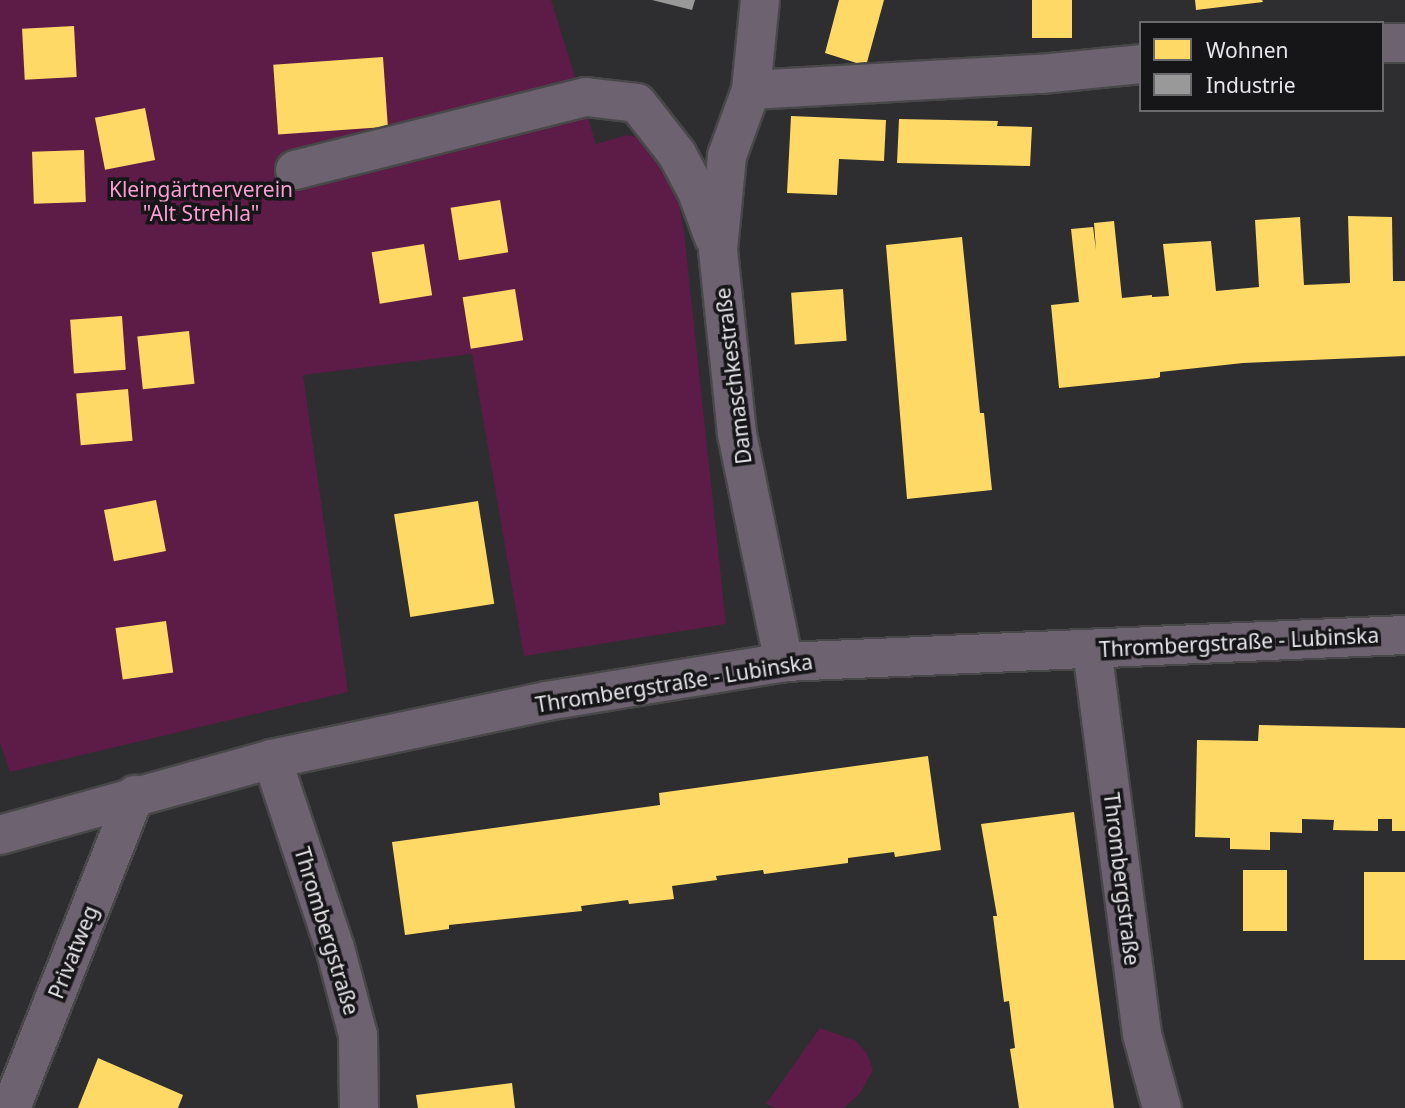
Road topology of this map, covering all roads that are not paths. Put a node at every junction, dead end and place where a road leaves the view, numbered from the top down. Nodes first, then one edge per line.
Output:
1 (760, 0) edge
2 (1384, 43) edge
3 (1405, 43) edge
4 (1139, 64) edge
5 (751, 90) junction
6 (295, 170) dead end
7 (718, 250) junction
8 (1405, 635) edge
9 (784, 662) junction
10 (1094, 667) junction
11 (272, 759) junction
12 (135, 795) junction
13 (0, 835) edge
14 (11, 1108) edge
15 (359, 1108) edge
16 (1162, 1108) edge

1 - 5 street, Damaschkestraße
2 - 3 street
4 - 5 street
5 - 7 street, Damaschkestraße
6 - 7 street
7 - 9 street, Damaschkestraße
8 - 10 street, Thrombergstraße - Lubinska
9 - 10 street, Thrombergstraße - Lubinska
9 - 11 street, Thrombergstraße - Lubinska
10 - 16 street, Thrombergstraße
11 - 12 street, Thrombergstraße - Lubinska
11 - 15 street, Thrombergstraße
12 - 13 street, Thrombergstraße - Lubinska
12 - 14 street, Privatweg

